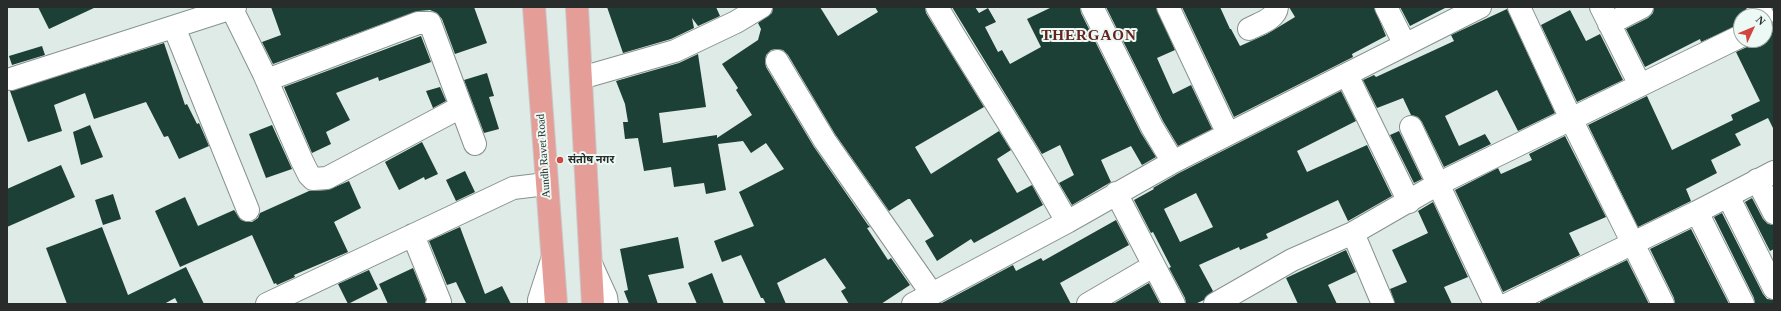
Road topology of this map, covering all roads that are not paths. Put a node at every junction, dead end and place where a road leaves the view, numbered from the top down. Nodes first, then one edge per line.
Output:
1 (233, 7) edge
2 (534, 7) edge
3 (577, 7) edge
4 (761, 7) edge
5 (937, 7) edge
6 (1092, 7) edge
7 (1168, 7) edge
8 (1277, 7) edge
9 (1386, 7) edge
10 (1480, 7) edge
11 (1519, 7) edge
12 (1642, 7) edge
13 (1605, 16) edge
14 (174, 27) junction
15 (1249, 29) dead end
16 (1733, 40) edge
17 (1405, 45) junction
18 (777, 61) dead end
19 (1347, 75) junction
20 (581, 78) junction
21 (11, 79) dead end
22 (267, 80) junction
23 (1640, 85) junction
24 (461, 107) junction
25 (1571, 119) junction
26 (1411, 127) dead end
27 (1228, 134) junction
28 (476, 144) dead end
29 (1173, 162) junction
30 (1765, 176) edge
31 (546, 184) junction
32 (1438, 184) junction
33 (1116, 193) junction
34 (1728, 196) junction
35 (1409, 202) junction
36 (248, 210) dead end
37 (1697, 212) junction
38 (1774, 213) edge
39 (1067, 222) junction
40 (1353, 233) junction
41 (413, 235) junction
42 (1632, 242) junction
43 (552, 260) junction
44 (590, 261) junction
45 (1153, 266) junction
46 (1774, 288) edge
47 (932, 294) junction
48 (1537, 298) edge
49 (267, 304) edge
50 (437, 304) edge
51 (539, 304) edge
52 (556, 304) edge
53 (593, 304) edge
54 (607, 304) edge
55 (913, 304) edge
56 (1088, 304) edge
57 (1174, 304) edge
58 (1215, 304) edge
59 (1383, 304) edge
60 (1495, 304) edge
61 (1508, 304) edge
62 (1663, 304) edge
63 (1743, 304) edge

1 - 14 street
1 - 22 street
2 - 31 main road, Aundh Ravet Road
3 - 20 main road
4 - 20 street
5 - 39 street
6 - 29 street
7 - 27 street
8 - 15 street
9 - 17 street
10 - 17 street
11 - 25 street
12 - 13 street
13 - 23 street
14 - 21 street
14 - 36 street
16 - 23 street
17 - 19 street
18 - 47 street
19 - 27 street
19 - 35 street
20 - 44 main road
22 - 24 street
22 - 24 street
23 - 25 street
24 - 28 street
25 - 32 street
25 - 42 street
26 - 32 street
27 - 29 street
29 - 33 street
30 - 34 street
30 - 38 street
31 - 41 street
31 - 43 main road, Aundh Ravet Road
32 - 35 street
32 - 60 street
33 - 39 street
33 - 45 street
34 - 37 street
34 - 46 street
35 - 40 street
37 - 42 street
37 - 63 street
39 - 47 street
40 - 58 street
40 - 59 street
41 - 49 street
41 - 50 street
42 - 48 street
42 - 62 street
43 - 51 street
43 - 52 main road, Aundh Ravet Road
44 - 53 main road
44 - 54 street
45 - 56 street
45 - 57 street
47 - 55 street
48 - 61 street

